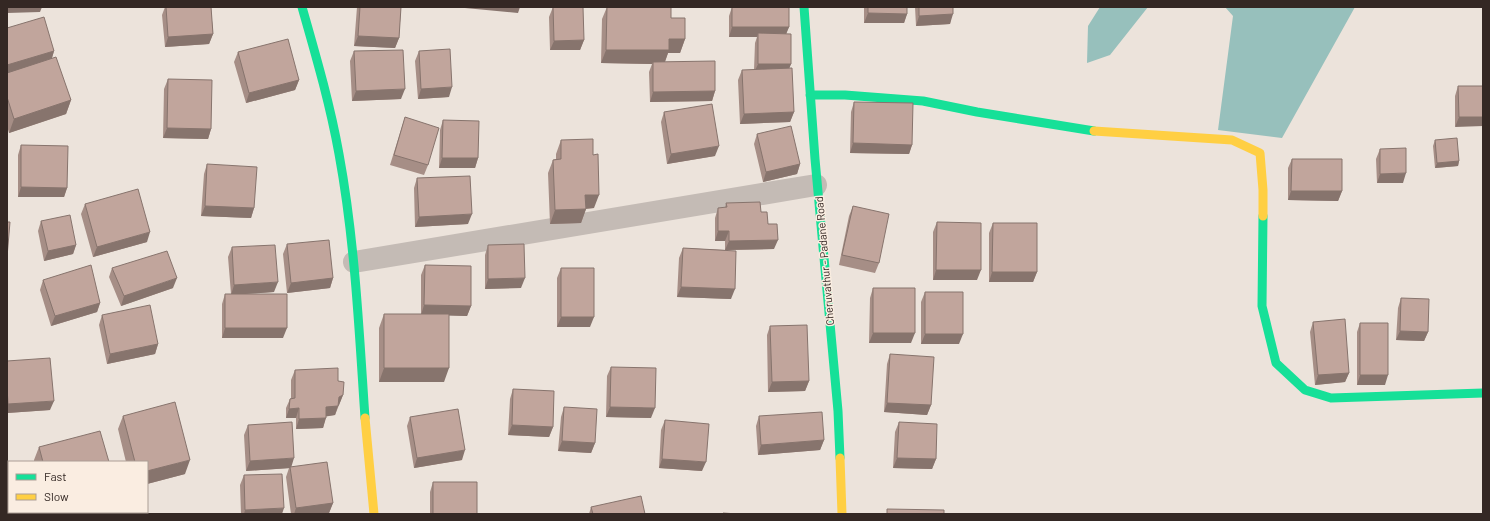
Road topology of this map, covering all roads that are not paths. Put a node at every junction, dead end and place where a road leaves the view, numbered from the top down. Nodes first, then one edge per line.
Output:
1 (302, 7) edge
2 (804, 7) edge
3 (810, 95) junction
4 (816, 185) junction
5 (354, 262) junction
6 (1483, 393) edge
7 (374, 514) edge
8 (842, 514) edge

1 - 5 street
2 - 3 street, Cheruvathur - Padane Road
3 - 4 street, Cheruvathur - Padane Road
3 - 6 street
4 - 5 street
4 - 8 street, Cheruvathur - Padane Road
5 - 7 street

